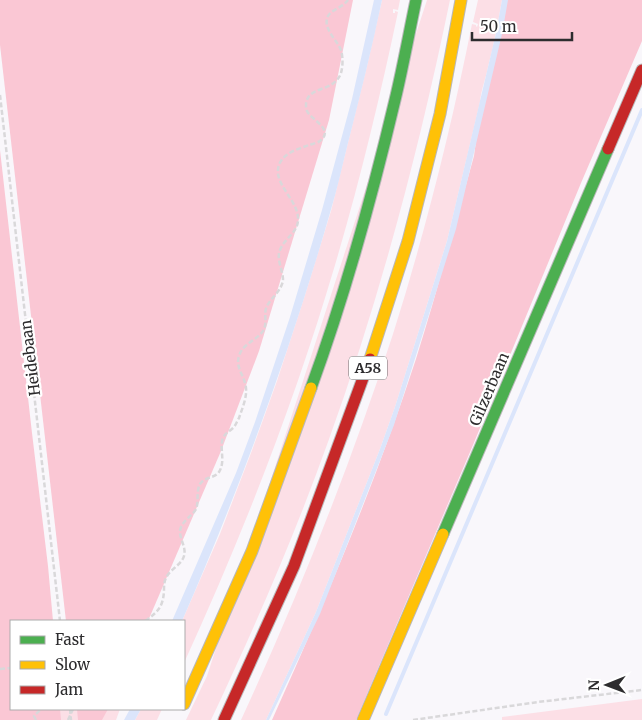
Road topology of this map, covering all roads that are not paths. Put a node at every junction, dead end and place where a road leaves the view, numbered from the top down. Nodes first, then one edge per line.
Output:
1 (416, 0) edge
2 (461, 0) edge
3 (642, 70) edge
4 (185, 700) edge
5 (224, 720) edge
6 (363, 720) edge

1 - 4 main road
2 - 5 main road, A58
3 - 6 main road, Gilzerbaan

